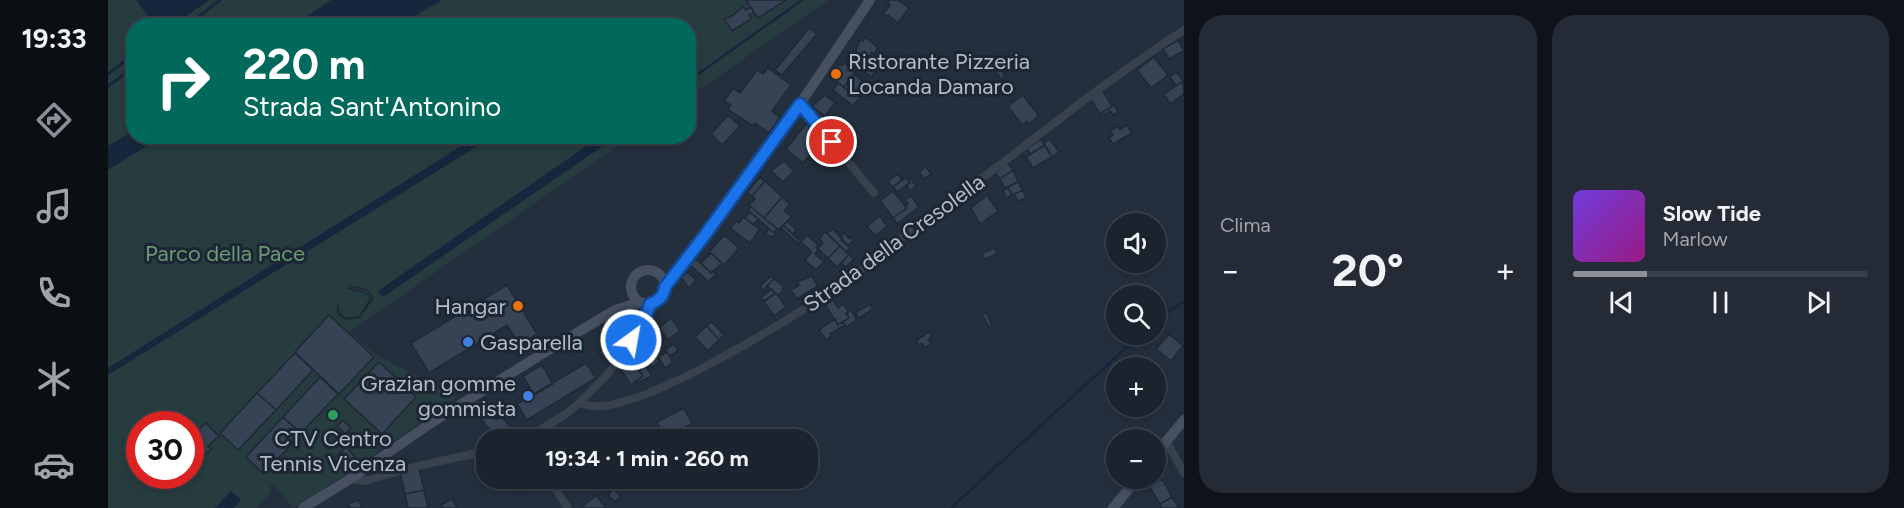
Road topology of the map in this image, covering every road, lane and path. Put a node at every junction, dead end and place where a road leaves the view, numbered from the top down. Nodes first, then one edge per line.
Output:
1 (870, 0) edge
2 (1184, 30) edge
3 (800, 104) junction
4 (874, 193) dead end
5 (687, 258) junction
6 (653, 271) junction
7 (631, 285) junction
8 (665, 287) junction
9 (645, 303) junction
10 (615, 310) junction
11 (580, 402) junction
12 (1184, 420) edge
13 (542, 429) edge
14 (1166, 441) joint
15 (476, 453) edge
16 (1184, 473) edge
17 (350, 479) junction
18 (555, 489) edge
19 (1129, 489) edge
20 (303, 508) edge
21 (568, 508) edge
22 (1113, 508) edge

1 - 3 main road
2 - 11 street, Strada della Cresolella
3 - 4 street
3 - 5 main road
5 - 6 main road
5 - 8 main road
6 - 7 main road
6 - 8 main road
7 - 9 main road
7 - 10 main road
8 - 9 main road
9 - 10 main road
9 - 11 street
10 - 17 main road
11 - 13 street
12 - 14 main road
14 - 16 street
15 - 17 street
17 - 20 main road
18 - 21 street
19 - 22 main road

